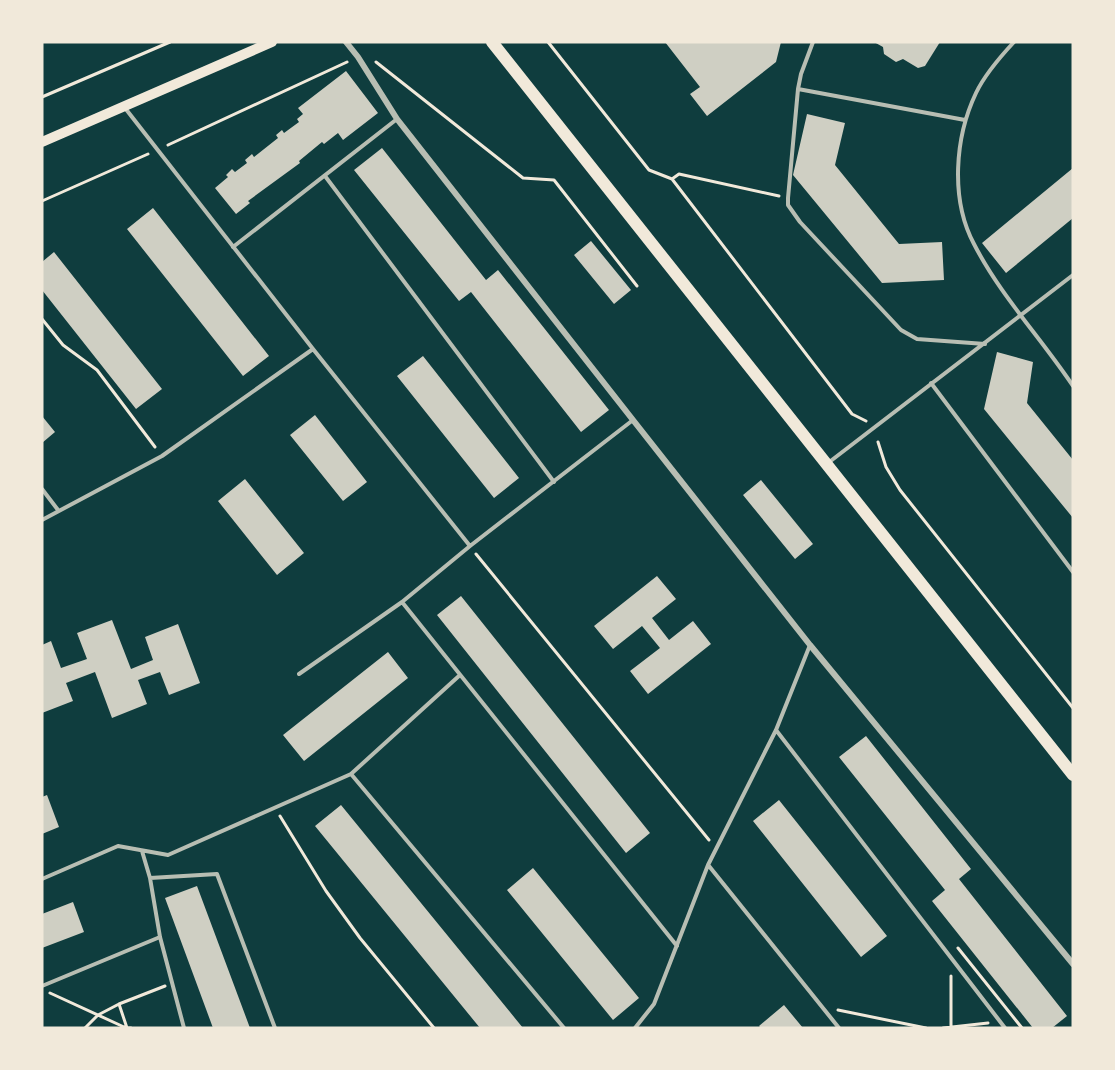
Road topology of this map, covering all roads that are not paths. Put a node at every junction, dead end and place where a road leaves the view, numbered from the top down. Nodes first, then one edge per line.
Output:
1 (272, 42) edge
2 (346, 42) edge
3 (492, 42) edge
4 (813, 42) edge
5 (1014, 42) edge
6 (798, 89) junction
7 (124, 106) junction
8 (397, 120) junction
9 (964, 120) junction
10 (42, 142) edge
11 (325, 176) junction
12 (233, 247) junction
13 (1073, 275) edge
14 (1020, 316) junction
15 (985, 344) junction
16 (313, 349) junction
17 (931, 383) junction
18 (1073, 386) edge
19 (633, 420) junction
20 (826, 465) junction
21 (554, 482) junction
22 (42, 489) edge
23 (58, 510) junction
24 (42, 520) edge
25 (470, 546) junction
26 (1073, 572) edge
27 (402, 602) junction
28 (810, 645) junction
29 (298, 674) dead end
30 (460, 675) junction
31 (776, 730) junction
32 (351, 774) junction
33 (1073, 775) edge
34 (142, 851) junction
35 (708, 865) junction
36 (150, 878) junction
37 (42, 879) edge
38 (160, 937) junction
39 (676, 946) junction
40 (1073, 964) edge
41 (42, 988) edge
42 (184, 1028) edge
43 (275, 1028) edge
44 (564, 1028) edge
45 (635, 1028) edge
46 (839, 1028) edge
47 (1005, 1028) edge

1 - 7 main road
2 - 8 street
3 - 20 main road
4 - 6 lane
5 - 9 lane
6 - 9 lane
6 - 15 lane
7 - 10 main road
7 - 12 lane
8 - 11 lane
8 - 19 street
9 - 14 lane
11 - 12 lane
11 - 21 lane
12 - 16 lane
13 - 14 lane
14 - 15 lane
14 - 18 lane
15 - 17 lane
16 - 23 lane
16 - 25 lane
17 - 20 lane
17 - 26 lane
19 - 21 lane
19 - 28 street
20 - 33 main road
21 - 25 lane
22 - 23 lane
23 - 24 lane
25 - 27 lane
27 - 29 lane
27 - 30 lane
28 - 31 lane
28 - 40 street
30 - 32 lane
30 - 39 lane
31 - 35 lane
31 - 47 lane
32 - 34 lane
32 - 44 lane
34 - 36 lane
34 - 37 lane
35 - 39 lane
35 - 46 lane
36 - 38 lane
36 - 43 lane
38 - 41 lane
38 - 42 lane
39 - 45 lane

